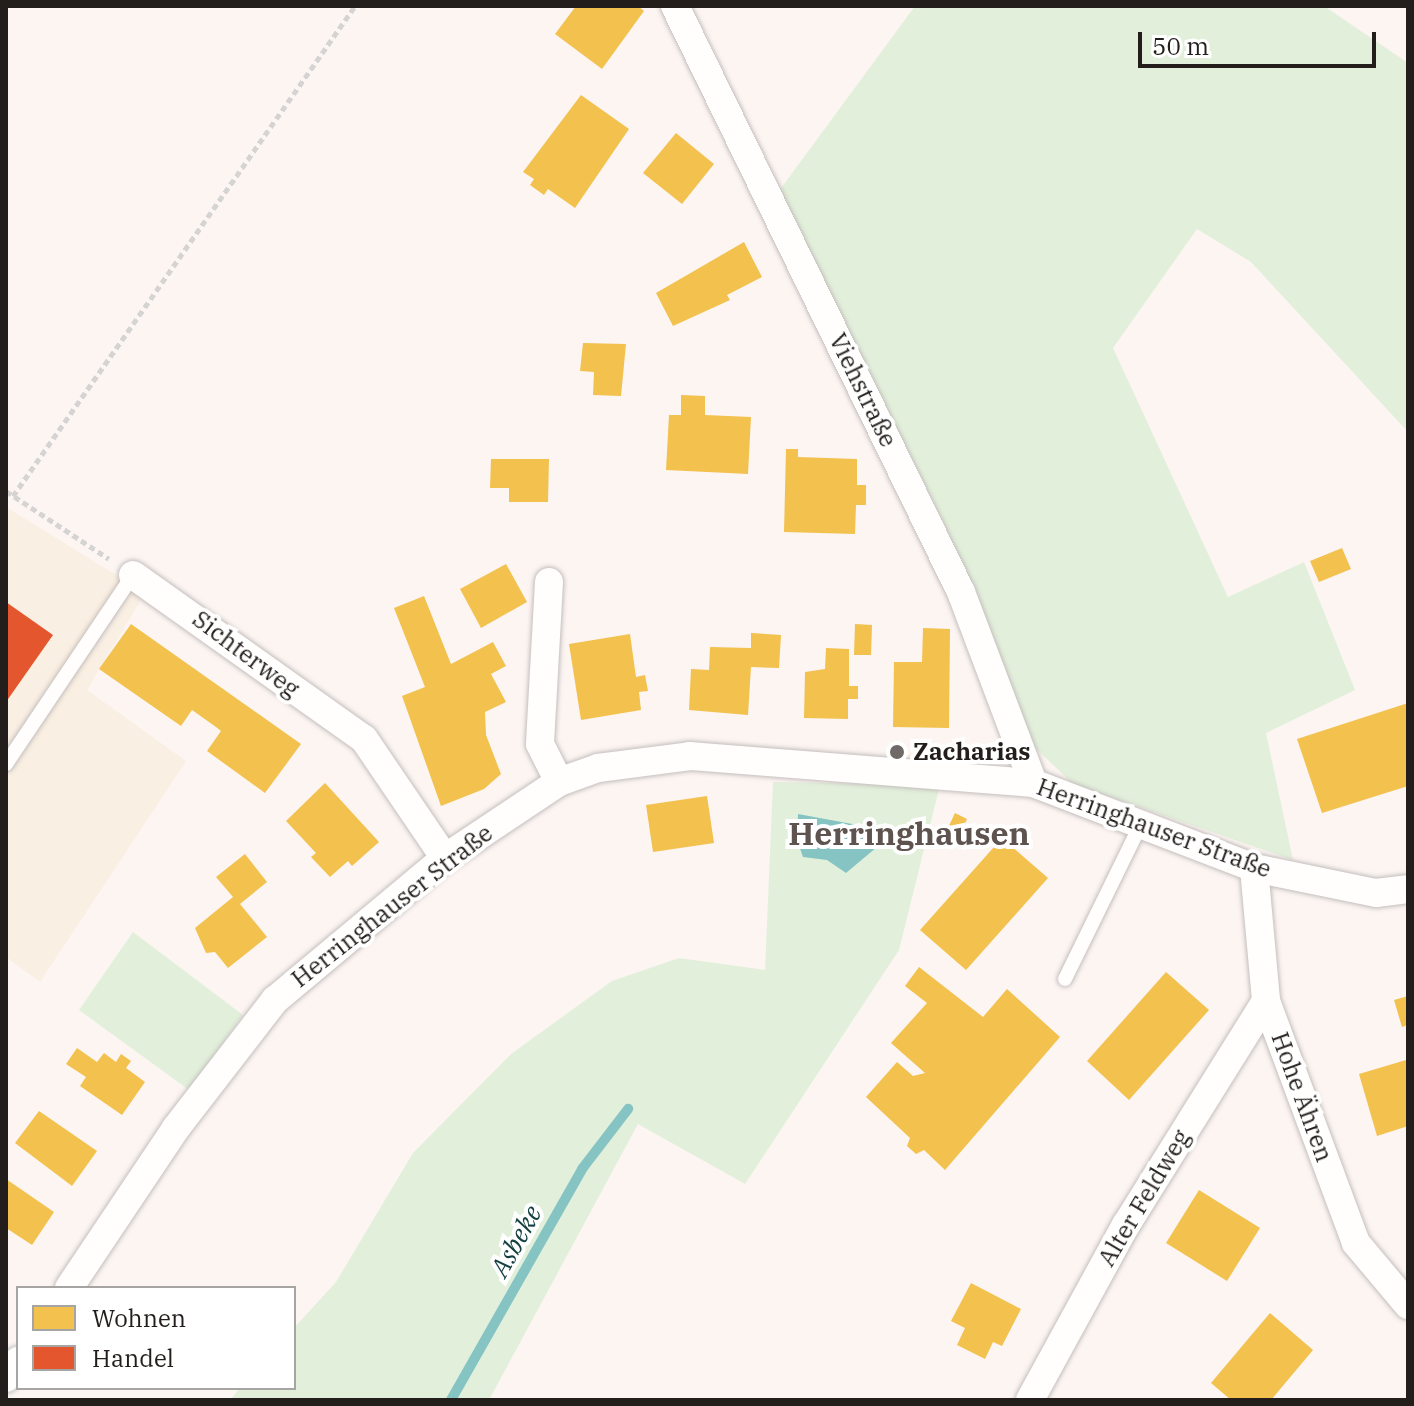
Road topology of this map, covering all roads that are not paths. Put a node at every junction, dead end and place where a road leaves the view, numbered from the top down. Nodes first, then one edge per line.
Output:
1 (675, 6) edge
2 (133, 575) joint
3 (549, 582) dead end
4 (6, 764) edge
5 (559, 782) junction
6 (1033, 783) junction
7 (1141, 824) junction
8 (445, 858) junction
9 (1254, 868) junction
10 (1408, 889) edge
11 (1065, 979) dead end
12 (1266, 1001) junction
13 (70, 1286) edge
14 (1408, 1305) edge
15 (1030, 1400) edge

1 - 6 street, Viehstraße
2 - 4 lane
2 - 8 street, Sichterweg
3 - 5 street
5 - 6 street, Herringhauser Straße
5 - 8 street, Herringhauser Straße
6 - 7 street, Herringhauser Straße
7 - 9 street, Herringhauser Straße
7 - 11 lane
8 - 13 street, Herringhauser Straße
9 - 10 street, Herringhauser Straße
9 - 12 street, Hohe Ähren
12 - 14 street, Hohe Ähren
12 - 15 street, Alter Feldweg

